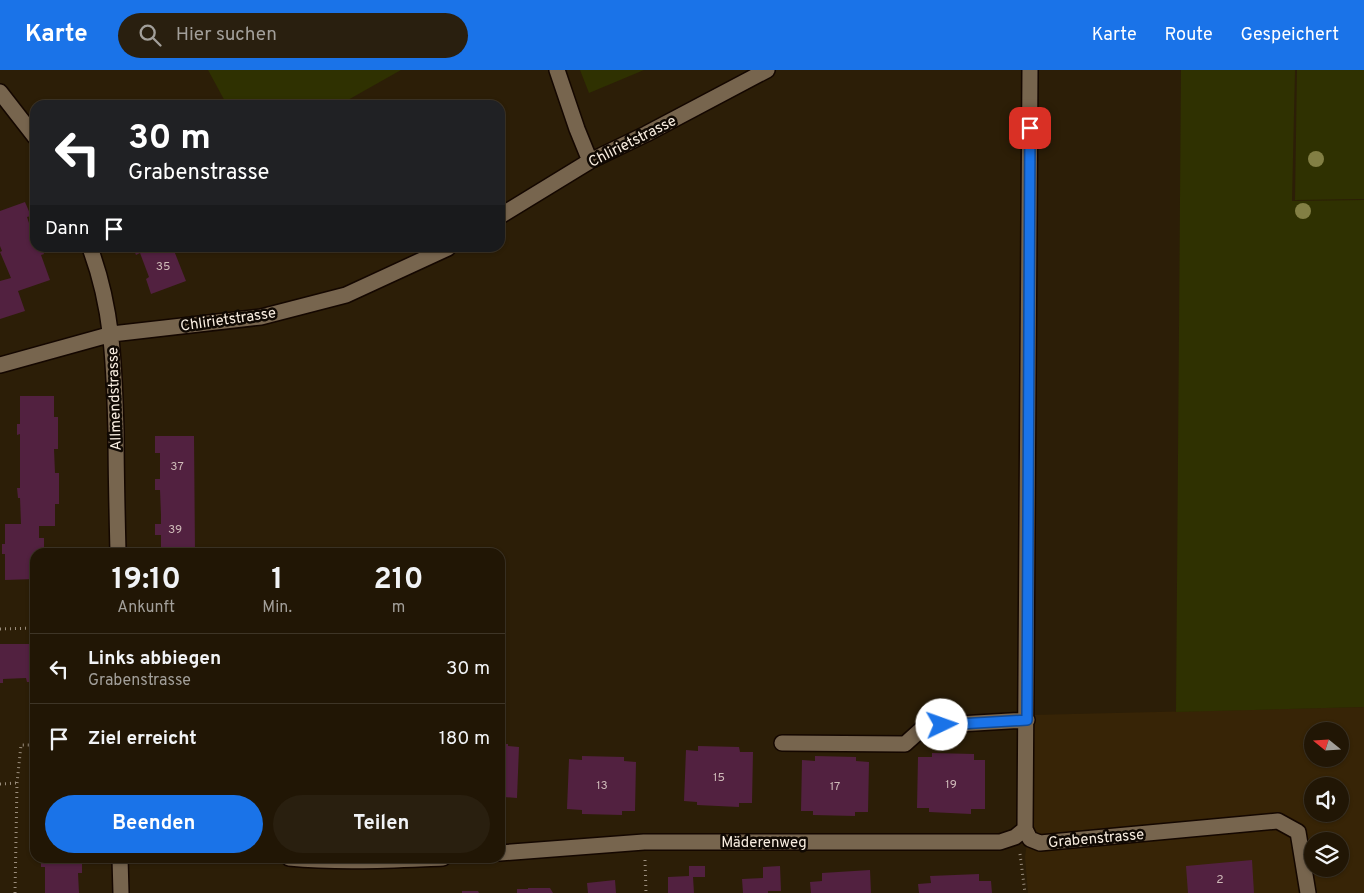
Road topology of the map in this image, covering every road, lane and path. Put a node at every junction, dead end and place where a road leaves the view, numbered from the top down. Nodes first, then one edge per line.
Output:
1 (557, 70) edge
2 (767, 70) edge
3 (1030, 70) edge
4 (0, 92) edge
5 (30, 131) edge
6 (590, 161) junction
7 (505, 213) edge
8 (92, 252) edge
9 (439, 252) edge
10 (112, 334) junction
11 (0, 365) edge
12 (118, 548) edge
13 (30, 628) edge
14 (0, 629) edge
15 (1027, 720) junction
16 (782, 743) dead end
17 (30, 745) edge
18 (18, 783) junction
19 (0, 784) edge
20 (1020, 833) junction
21 (644, 842) junction
22 (505, 853) edge
23 (120, 863) edge
24 (15, 893) edge
25 (121, 893) edge
26 (646, 893) edge
27 (1025, 893) edge
28 (1308, 893) edge

1 - 6 street
2 - 6 street, Chlirietstrasse
3 - 15 street
4 - 5 street
6 - 7 street, Chlirietstrasse
8 - 10 street, Allmendstrasse
9 - 10 street, Chlirietstrasse
10 - 11 street, Chlirietstrasse
10 - 12 street, Allmendstrasse
13 - 14 path
15 - 16 street
15 - 20 street
17 - 18 path
18 - 19 path
18 - 24 path
20 - 21 street, Mäderenweg
20 - 27 path
20 - 28 street, Grabenstrasse
21 - 22 street, Mäderenweg
21 - 26 path
23 - 25 street

